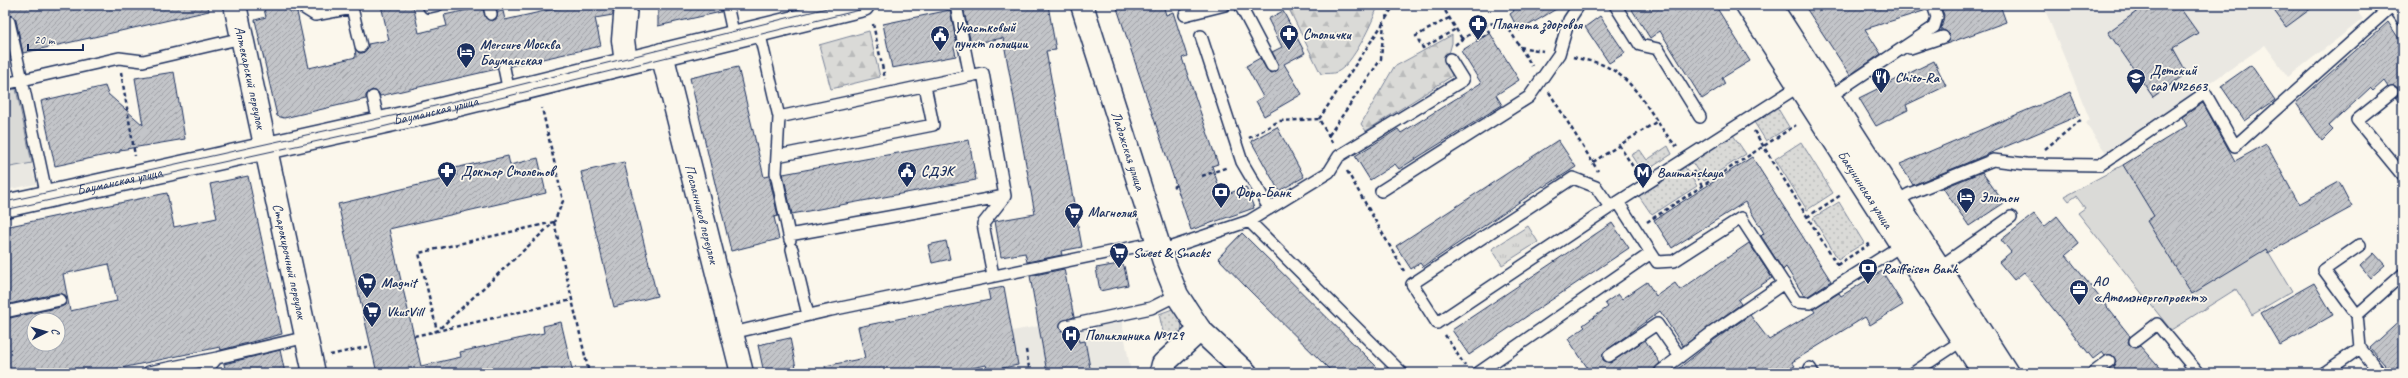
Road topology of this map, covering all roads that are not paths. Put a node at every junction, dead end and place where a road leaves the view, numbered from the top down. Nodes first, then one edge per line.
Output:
1 (235, 5) edge
2 (299, 5) edge
3 (428, 5) edge
4 (438, 5) edge
5 (626, 5) edge
6 (727, 5) edge
7 (863, 5) edge
8 (956, 5) edge
9 (1082, 5) edge
10 (1226, 5) edge
11 (1240, 5) edge
12 (1579, 5) edge
13 (1615, 5) edge
14 (1746, 5) edge
15 (1770, 5) edge
16 (2392, 5) edge
17 (1934, 8) dead end
18 (1185, 15) dead end
19 (2403, 20) edge
20 (5, 22) edge
21 (759, 31) junction
22 (1201, 36) dead end
23 (734, 37) junction
24 (1943, 37) dead end
25 (242, 38) junction
26 (361, 46) dead end
27 (1904, 48) junction
28 (662, 54) junction
29 (1450, 59) dead end
30 (626, 63) junction
31 (1272, 66) dead end
32 (504, 68) dead end
33 (970, 76) junction
34 (22, 80) junction
35 (5, 84) edge
36 (925, 86) junction
37 (1799, 86) junction
38 (509, 92) junction
39 (2392, 92) dead end
40 (373, 98) dead end
41 (1829, 98) junction
42 (779, 117) junction
43 (1700, 117) dead end
44 (379, 123) junction
45 (267, 149) junction
46 (777, 156) junction
47 (2403, 176) edge
48 (1381, 191) dead end
49 (1005, 196) junction
50 (47, 197) junction
51 (1895, 202) junction
52 (1614, 204) junction
53 (5, 206) edge
54 (1269, 208) junction
55 (2011, 217) dead end
56 (1249, 221) junction
57 (790, 241) junction
58 (1902, 245) junction
59 (2360, 245) dead end
60 (1159, 246) junction
61 (1652, 253) junction
62 (1938, 268) junction
63 (2403, 274) edge
64 (993, 275) junction
65 (1784, 284) junction
66 (1177, 296) junction
67 (60, 300) dead end
68 (5, 312) edge
69 (808, 315) junction
70 (2357, 315) junction
71 (1066, 326) dead end
72 (1200, 330) junction
73 (732, 333) junction
74 (306, 337) junction
75 (1963, 340) junction
76 (2135, 341) dead end
77 (2360, 348) junction
78 (1609, 356) dead end
79 (1680, 357) junction
80 (217, 358) junction
81 (2109, 361) dead end
82 (149, 372) edge
83 (204, 373) edge
84 (314, 373) edge
85 (742, 373) edge
86 (1158, 373) edge
87 (1246, 373) edge
88 (1402, 373) edge
89 (1478, 373) edge
90 (1663, 373) edge
91 (1913, 373) edge
92 (1984, 373) edge
93 (2007, 373) edge
94 (2093, 373) edge
95 (2198, 373) edge
96 (2324, 373) edge
97 (2380, 373) edge

1 - 25 street, Аптекарский переулок
2 - 26 lane
3 - 4 lane
5 - 30 street
6 - 23 lane
7 - 21 street, Бауманская улица
8 - 33 lane
9 - 60 street, Ладожская улица
10 - 18 lane
11 - 31 lane
12 - 48 lane
13 - 43 lane
14 - 37 street, Бакунинская улица
15 - 41 street, Бакунинская улица
16 - 19 lane
16 - 51 lane
17 - 27 lane
20 - 34 lane
21 - 23 street, Бауманская улица
21 - 42 lane
22 - 54 lane
23 - 28 street, Бауманская улица
24 - 27 lane
25 - 34 lane
25 - 45 street, Аптекарский переулок
27 - 41 lane
28 - 30 street, Бауманская улица
28 - 73 street, Посланников переулок
29 - 54 lane
30 - 38 street, Бауманская улица
32 - 38 lane
33 - 36 lane
33 - 49 lane
34 - 35 lane
34 - 50 lane
36 - 42 lane
36 - 46 lane
37 - 52 lane
37 - 58 street, Бакунинская улица
38 - 44 street, Бауманская улица
39 - 47 lane
40 - 44 lane
41 - 51 street, Бакунинская улица
42 - 46 lane
44 - 45 street, Бауманская улица
45 - 50 street, Бауманская улица
45 - 74 street, Старокирочный переулок
46 - 57 lane
49 - 57 lane
49 - 64 lane
50 - 53 street, Бауманская улица
51 - 62 street, Бакунинская улица
52 - 52 lane
52 - 61 lane
54 - 56 lane
55 - 62 lane
56 - 60 lane
56 - 88 lane
57 - 69 lane
58 - 65 lane
58 - 75 street, Бакунинская улица
59 - 70 lane
60 - 64 lane
60 - 66 street, Ладожская улица
61 - 65 lane
61 - 89 lane
62 - 93 street, Бакунинская улица
63 - 70 lane
64 - 69 lane
65 - 79 lane
66 - 71 lane
66 - 72 street, Ладожская улица
67 - 68 lane
69 - 73 lane
70 - 77 lane
72 - 86 street
72 - 87 street, Ладожская улица
73 - 85 street, Посланников переулок
74 - 80 lane
74 - 84 street, Старокирочный переулок
75 - 91 lane
75 - 92 street, Бакунинская улица
76 - 95 lane
77 - 96 lane
77 - 97 lane
78 - 79 lane
79 - 90 lane
80 - 82 lane
80 - 83 lane
81 - 94 lane

